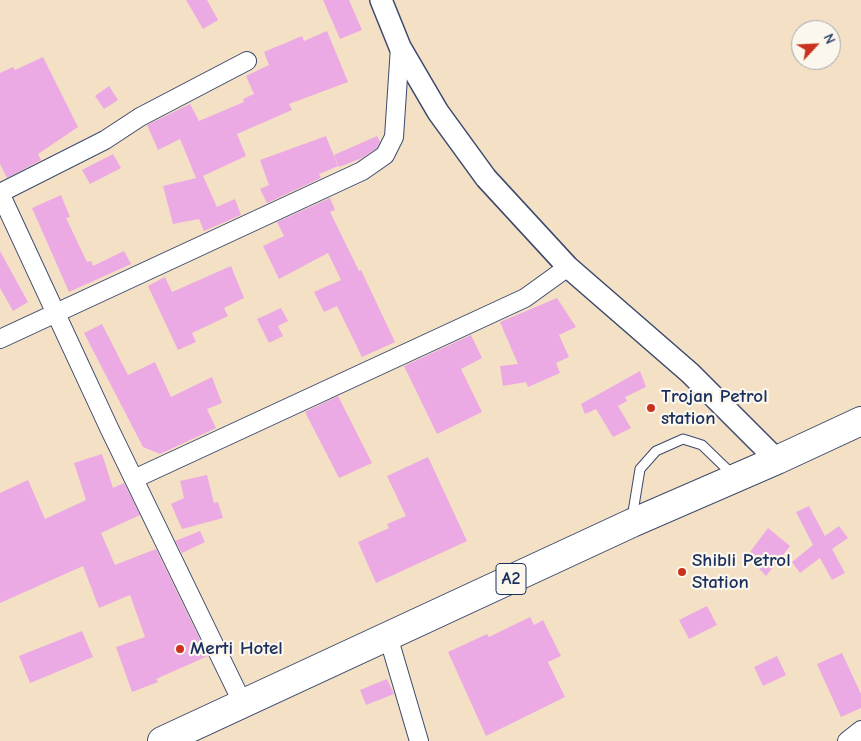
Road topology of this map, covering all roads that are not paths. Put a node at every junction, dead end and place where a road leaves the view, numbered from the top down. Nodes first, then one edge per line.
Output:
1 (381, 0) edge
2 (400, 47) junction
3 (247, 62) dead end
4 (568, 267) junction
5 (55, 313) junction
6 (0, 339) edge
7 (861, 421) edge
8 (777, 460) junction
9 (736, 478) junction
10 (134, 479) junction
11 (632, 523) junction
12 (388, 636) junction
13 (243, 704) junction
14 (861, 730) edge
15 (162, 741) edge
16 (419, 741) edge
17 (847, 741) edge

1 - 2 street
2 - 4 street
2 - 5 street
3 - 5 street
4 - 8 street
4 - 10 street
5 - 6 street
5 - 10 street
7 - 8 highway, A2
8 - 9 highway, A2
9 - 11 highway, A2
9 - 11 lane
10 - 13 street
11 - 12 highway, A2
12 - 13 highway, A2
12 - 16 street
13 - 15 highway, A2
14 - 17 street

